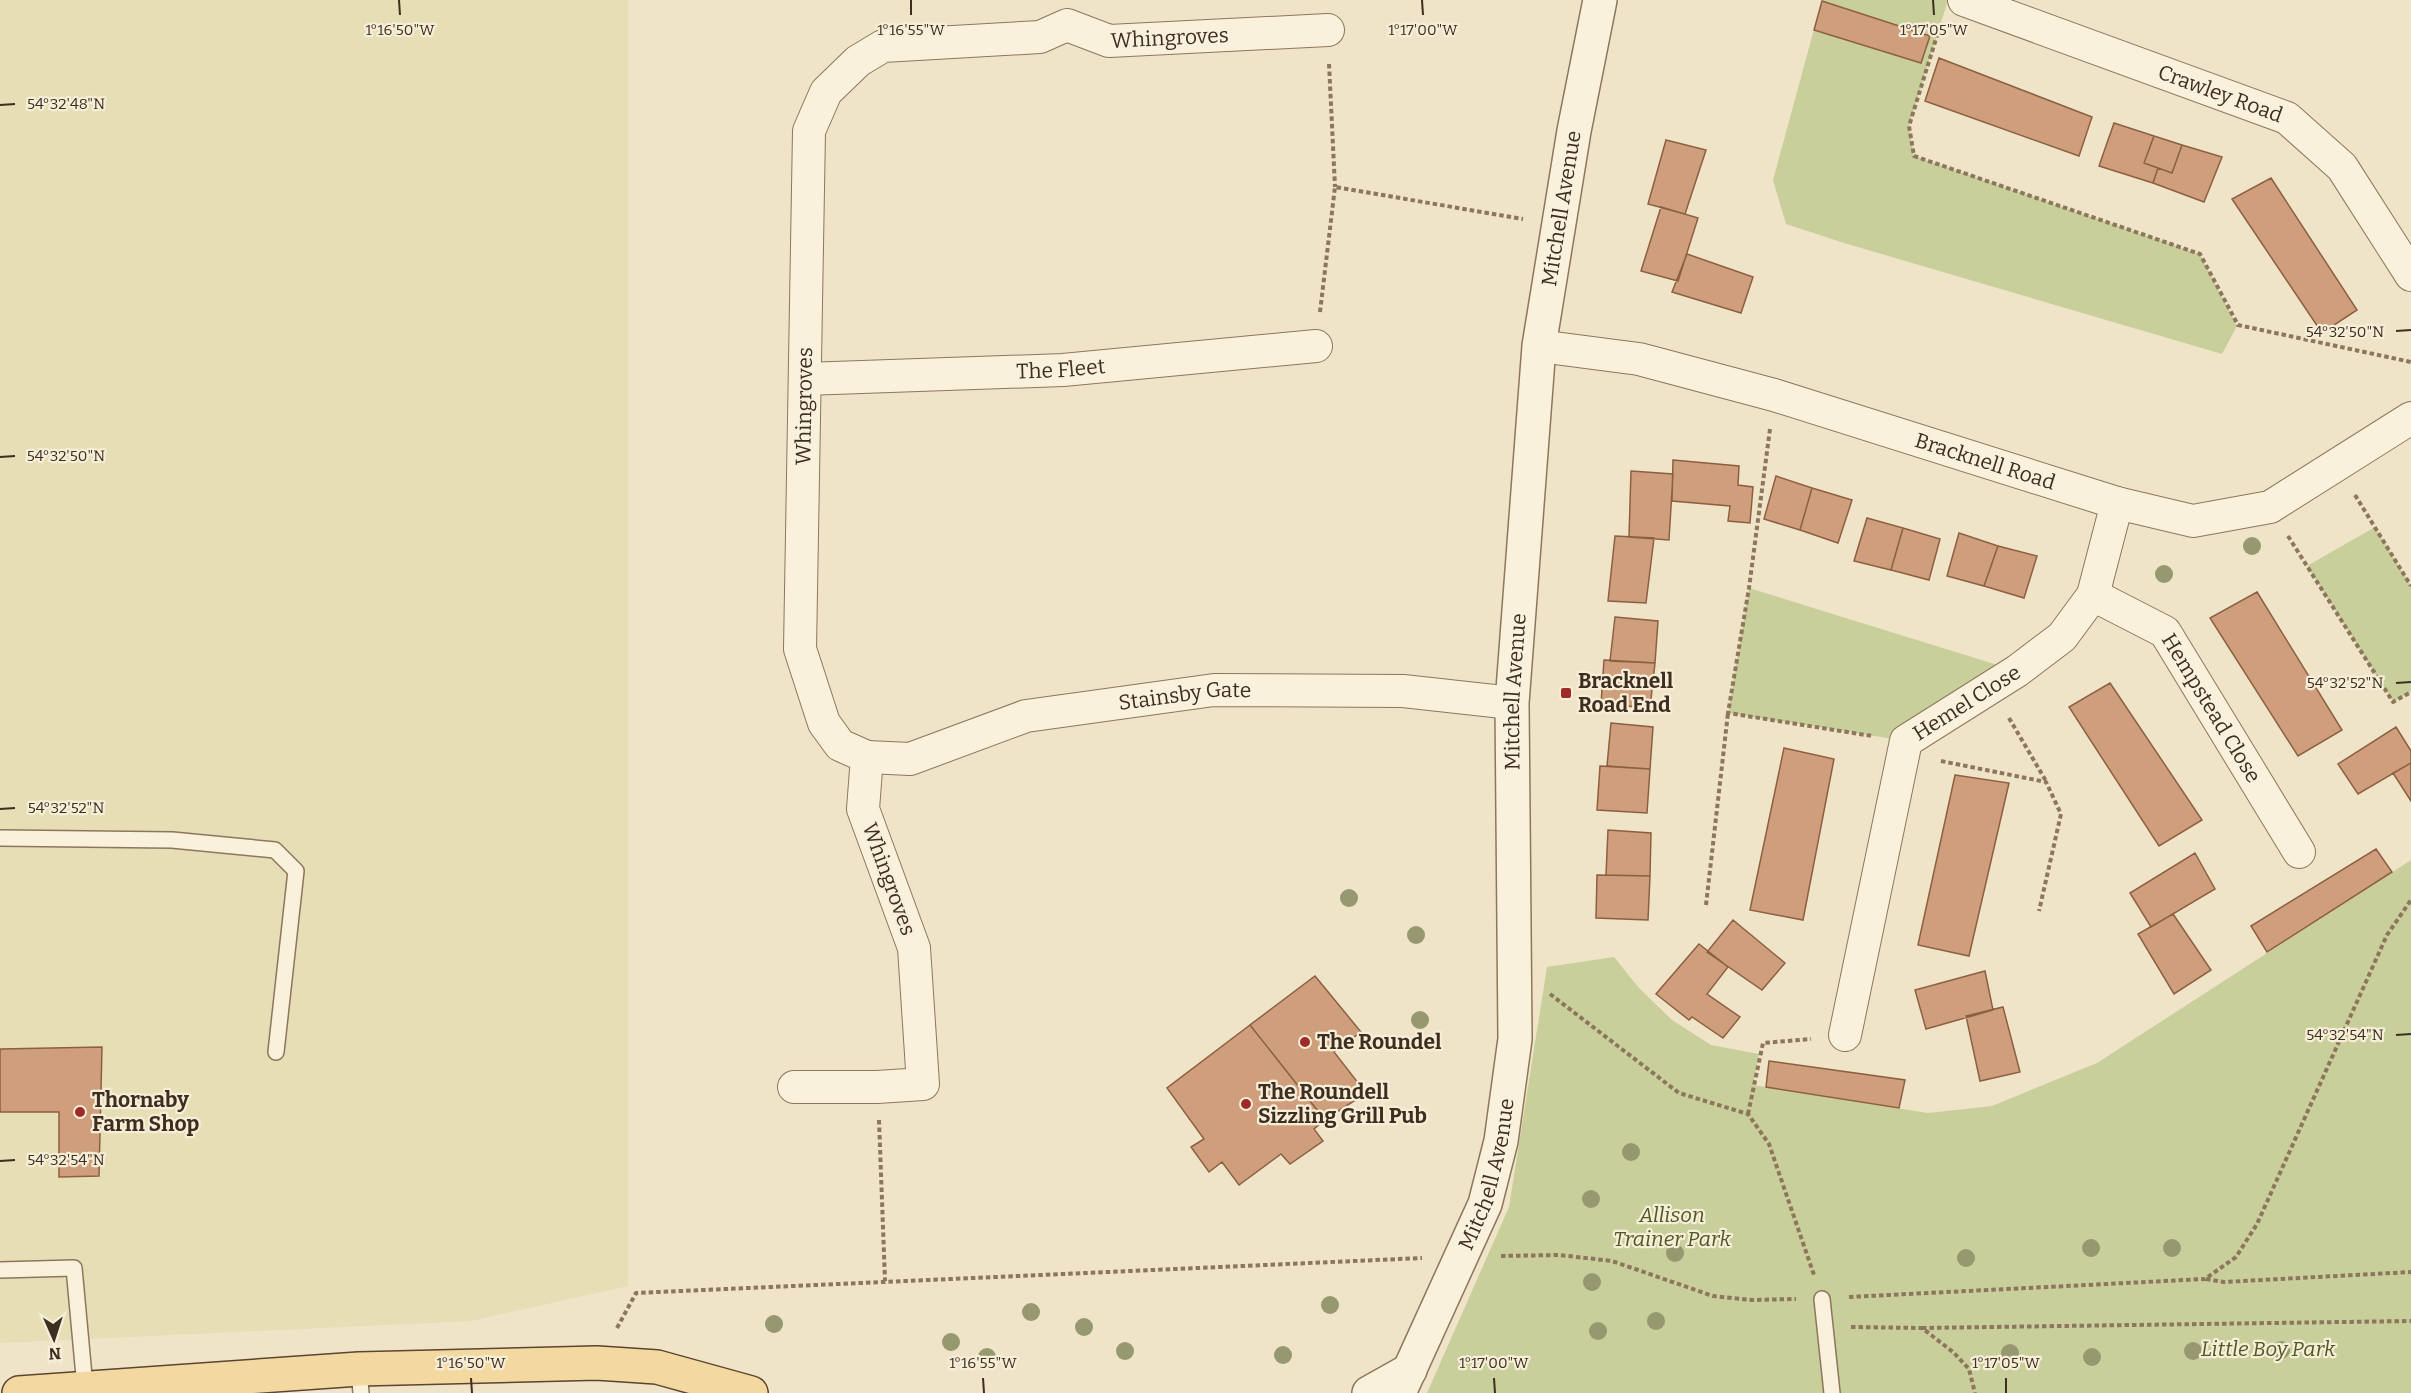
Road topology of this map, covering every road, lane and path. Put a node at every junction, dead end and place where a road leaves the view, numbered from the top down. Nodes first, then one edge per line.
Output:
1 (1600, 0) edge
2 (1964, 0) edge
3 (1072, 13) edge
4 (1941, 23) dead end
5 (1328, 30) joint
6 (1335, 187) junction
7 (1558, 225) junction
8 (2411, 275) edge
9 (1316, 346) joint
10 (1539, 346) junction
11 (2411, 362) edge
12 (805, 379) junction
13 (1774, 395) junction
14 (2411, 418) edge
15 (2337, 465) junction
16 (2117, 503) junction
17 (2270, 507) junction
18 (2411, 586) edge
19 (2093, 595) junction
20 (1991, 687) junction
21 (2411, 692) edge
22 (1512, 703) junction
23 (1728, 713) junction
24 (1904, 748) junction
25 (867, 757) junction
26 (2046, 782) junction
27 (0, 838) edge
28 (2300, 852) dead end
29 (2411, 900) edge
30 (1706, 905) dead end
31 (2039, 911) dead end
32 (1516, 968) junction
33 (1845, 1035) joint
34 (276, 1052) dead end
35 (794, 1087) dead end
36 (877, 1087) junction
37 (1748, 1114) junction
38 (1460, 1257) junction
39 (0, 1270) edge
40 (2411, 1272) edge
41 (2205, 1279) junction
42 (885, 1281) junction
43 (1854, 1297) dead end
44 (1806, 1299) dead end
45 (1822, 1299) joint
46 (2411, 1322) edge
47 (1825, 1324) junction
48 (1922, 1328) junction
49 (597, 1363) junction
50 (360, 1381) edge
51 (1405, 1381) edge
52 (85, 1387) junction
53 (19, 1393) edge
54 (751, 1393) edge
55 (1369, 1393) edge
56 (1832, 1393) edge
57 (1975, 1393) edge

1 - 7 street, Mitchell Avenue
2 - 8 street, Crawley Road
3 - 5 street, Whingroves
3 - 12 street, Whingroves
4 - 11 path
5 - 6 path
6 - 7 path
6 - 9 path
7 - 10 street, Mitchell Avenue
9 - 12 street, The Fleet
10 - 13 street, Bracknell Road
10 - 22 street, Mitchell Avenue
12 - 25 street, Whingroves
13 - 16 street, Bracknell Road
13 - 23 path
14 - 15 street, Bracknell Road
15 - 17 street, Bracknell Road
15 - 18 path
16 - 17 street, Bracknell Road
16 - 19 street, Hemel Close
17 - 21 path
19 - 20 street, Hemel Close
19 - 28 street, Hempstead Close
20 - 24 street, Hemel Close
20 - 26 path
22 - 25 street, Stainsby Gate
22 - 32 street, Mitchell Avenue
23 - 24 path
23 - 30 path
24 - 26 path
24 - 33 street, Hemel Close
25 - 36 street, Whingroves
26 - 31 path
27 - 34 lane
29 - 41 path
32 - 37 path
32 - 38 street, Mitchell Avenue
33 - 37 path
35 - 36 street, Whingroves
36 - 42 path
37 - 45 path
38 - 42 path
38 - 44 path
38 - 51 street, Mitchell Avenue
39 - 52 lane
40 - 41 path
41 - 43 path
42 - 49 path
45 - 47 lane
46 - 48 path
47 - 48 path
47 - 56 lane
48 - 57 path
49 - 50 main road
49 - 54 main road
50 - 52 main road
51 - 55 street, Mitchell Avenue
52 - 53 main road

